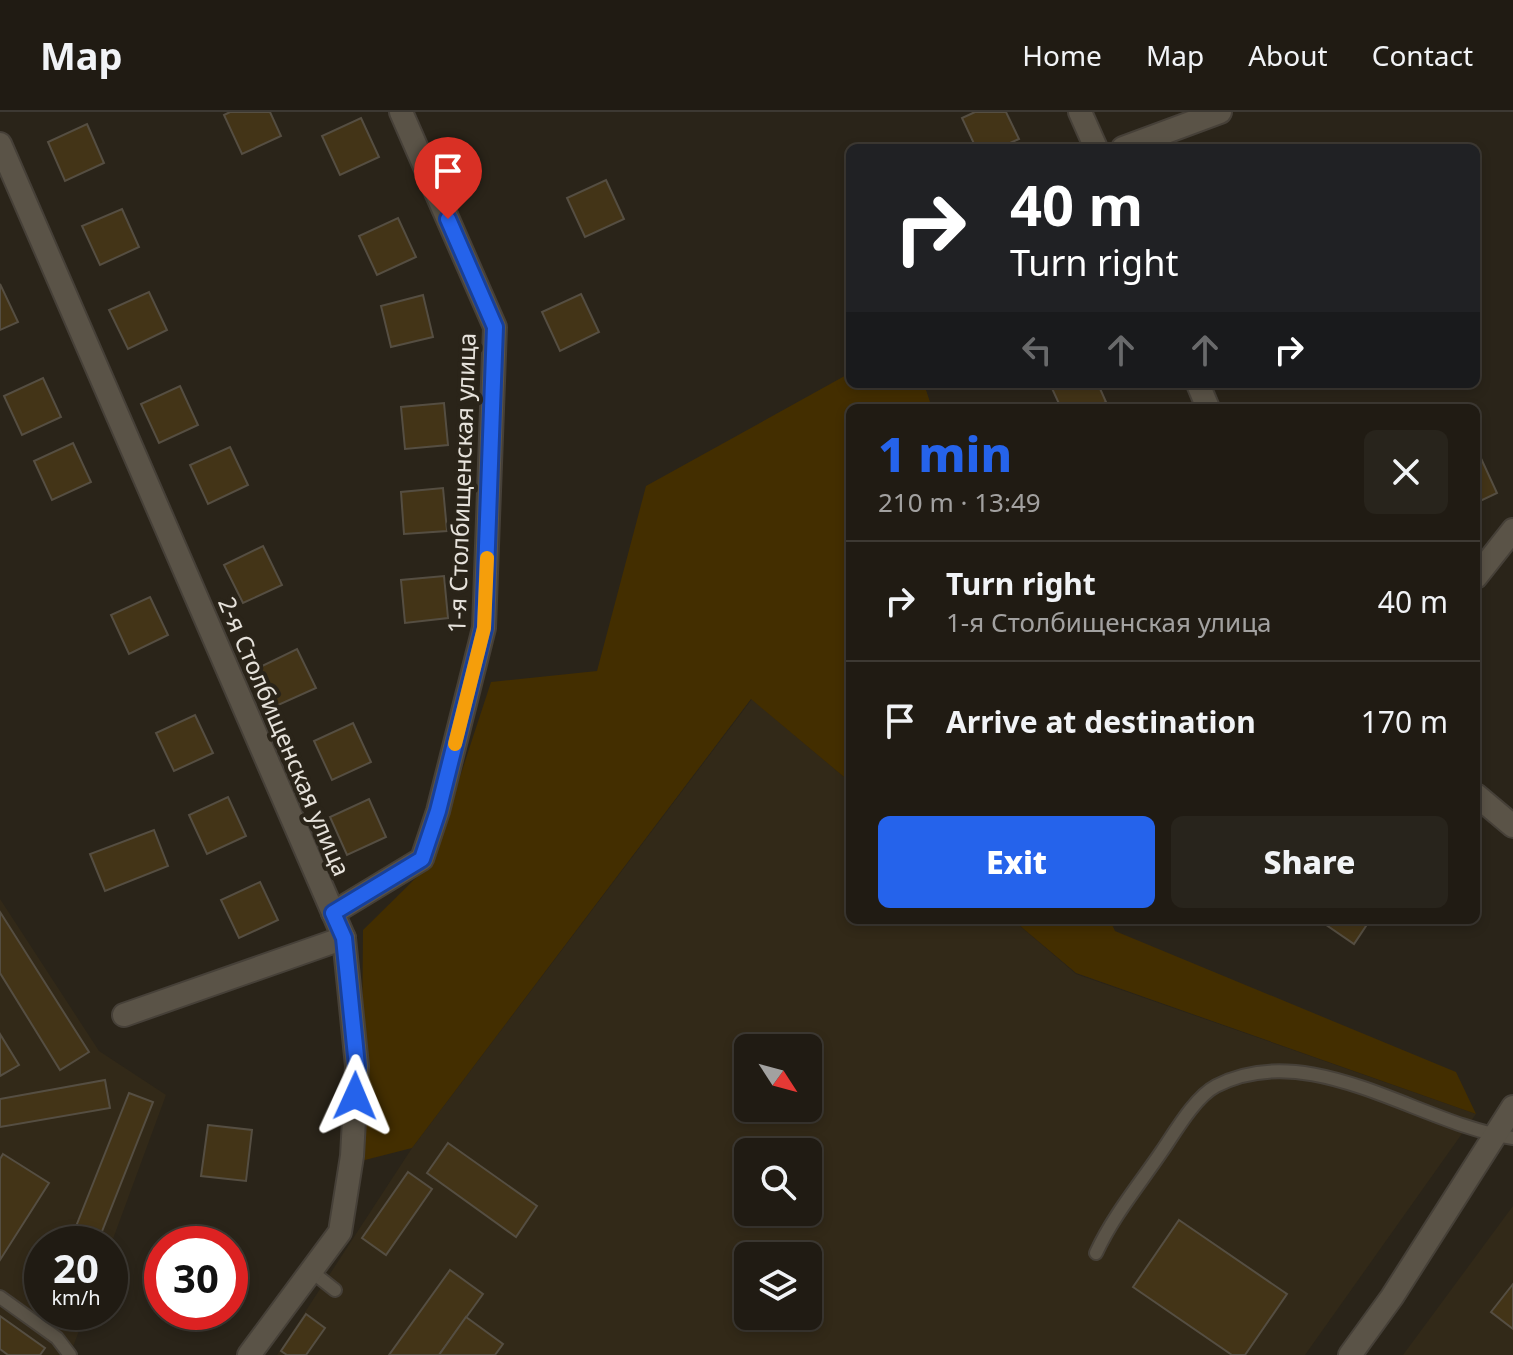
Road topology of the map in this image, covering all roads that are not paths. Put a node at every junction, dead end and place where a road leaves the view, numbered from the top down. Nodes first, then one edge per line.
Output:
1 (401, 112) edge
2 (1080, 112) edge
3 (1220, 112) edge
4 (0, 144) edge
5 (1094, 144) edge
6 (1134, 144) edge
7 (1513, 530) edge
8 (1480, 572) edge
9 (1480, 798) edge
10 (1513, 826) edge
11 (333, 913) junction
12 (344, 938) junction
13 (124, 1015) dead end
14 (1513, 1107) edge
15 (1504, 1137) edge
16 (1096, 1253) dead end
17 (311, 1271) junction
18 (335, 1290) dead end
19 (0, 1297) edge
20 (70, 1355) edge
21 (249, 1355) edge
22 (1350, 1355) edge

1 - 11 street, 1-я Столбищенская улица
2 - 5 street
3 - 6 street
4 - 11 street, 2-я Столбищенская улица
7 - 8 street
9 - 10 street
11 - 12 street, 2-я Столбищенская улица
12 - 13 street
12 - 17 street, 2-я Столбищенская улица
14 - 15 street
15 - 16 lane
15 - 22 street
17 - 18 lane
17 - 21 street, 2-я Столбищенская улица
19 - 20 lane

